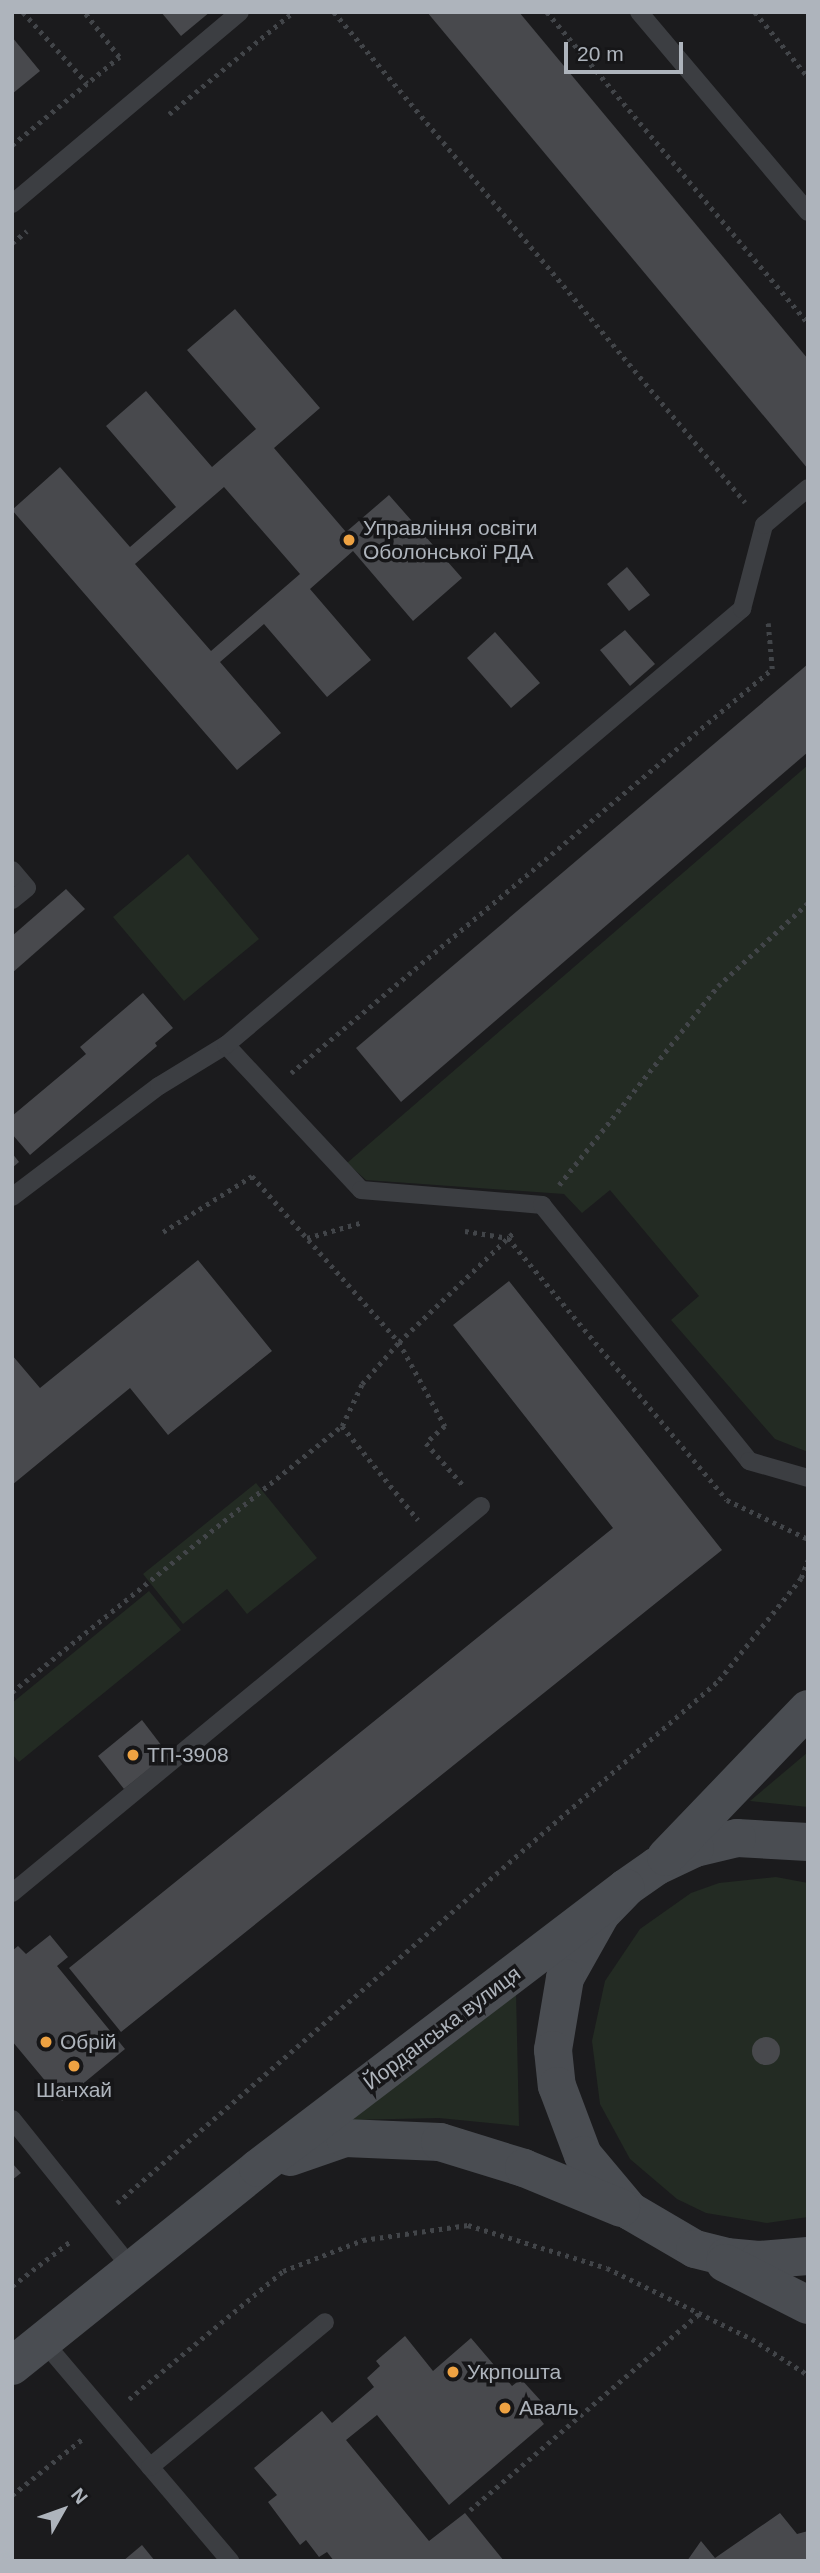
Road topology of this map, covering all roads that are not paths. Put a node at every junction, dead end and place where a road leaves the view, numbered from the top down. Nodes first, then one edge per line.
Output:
1 (240, 12) edge
2 (639, 12) edge
3 (12, 204) edge
4 (808, 212) edge
5 (808, 488) edge
6 (12, 870) edge
7 (12, 900) edge
8 (226, 1045) junction
9 (12, 1197) edge
10 (808, 1478) edge
11 (481, 1506) road end
12 (808, 1709) edge
13 (808, 1842) edge
14 (657, 1866) junction
15 (626, 1888) junction
16 (12, 1893) edge
17 (12, 2119) edge
18 (258, 2168) junction
19 (630, 2211) junction
20 (695, 2249) junction
21 (808, 2256) edge
22 (132, 2269) junction
23 (808, 2305) edge
24 (325, 2322) dead end
25 (43, 2341) junction
26 (12, 2366) edge
27 (150, 2467) junction
28 (230, 2561) edge

1 - 3 lane
2 - 4 lane
5 - 8 lane
6 - 7 lane
8 - 9 lane
8 - 10 lane
11 - 16 lane
12 - 14 main road
13 - 14 main road
14 - 15 main road
15 - 18 main road, Йорданська вулиця
15 - 19 main road
17 - 22 lane
18 - 19 main road, Йорданська вулиця
18 - 22 main road, Йорданська вулиця
19 - 20 main road
20 - 21 main road
20 - 23 main road
22 - 25 main road, Йорданська вулиця
24 - 27 lane
25 - 26 main road, Йорданська вулиця
25 - 27 lane
27 - 28 lane

